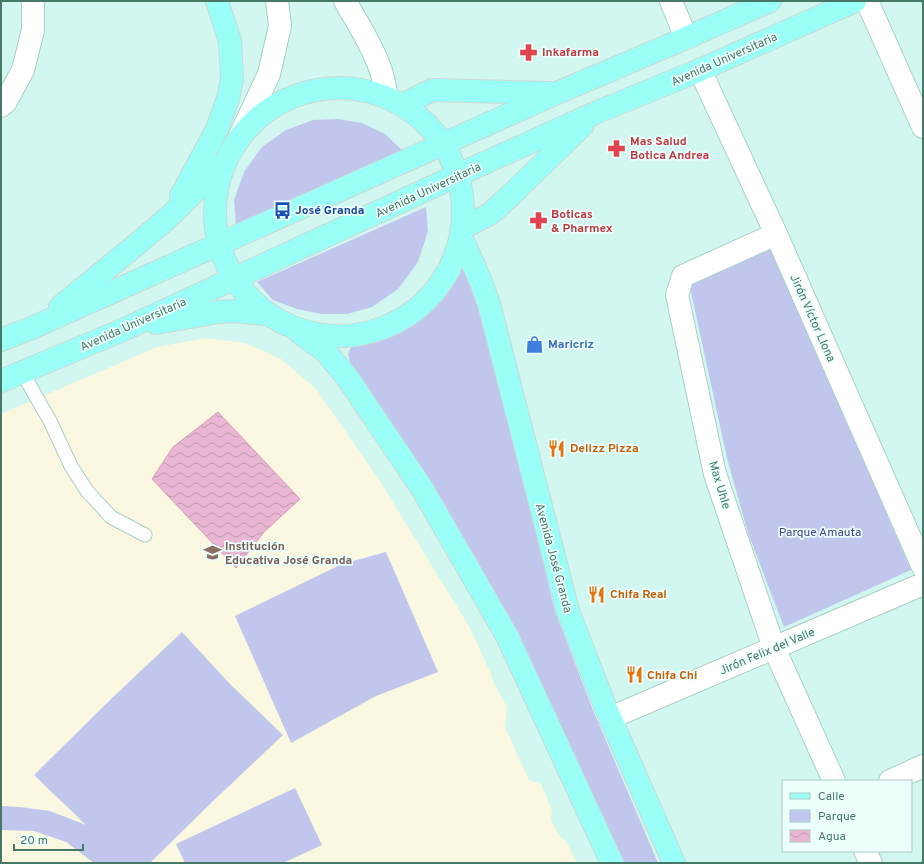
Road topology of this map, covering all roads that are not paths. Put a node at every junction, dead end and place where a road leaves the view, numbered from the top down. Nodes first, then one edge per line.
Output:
1 (33, 1) edge
2 (217, 1) edge
3 (277, 1) edge
4 (345, 1) edge
5 (671, 1) edge
6 (770, 1) edge
7 (855, 1) edge
8 (867, 1) edge
9 (686, 38) junction
10 (700, 70) junction
11 (386, 92) junction
12 (557, 93) junction
13 (406, 103) junction
14 (1, 106) edge
15 (595, 114) junction
16 (923, 127) edge
17 (238, 140) junction
18 (444, 144) junction
19 (223, 164) junction
20 (460, 174) junction
21 (169, 217) junction
22 (776, 234) junction
23 (465, 235) junction
24 (216, 245) junction
25 (231, 280) junction
26 (265, 314) junction
27 (34, 327) junction
28 (290, 327) junction
29 (125, 329) junction
30 (1, 340) edge
31 (22, 372) junction
32 (1, 381) edge
33 (146, 535) dead end
34 (923, 567) edge
35 (923, 584) edge
36 (774, 648) junction
37 (610, 718) junction
38 (923, 766) edge
39 (834, 780) edge
40 (892, 780) edge
41 (866, 852) edge
42 (612, 863) edge
43 (674, 863) edge
44 (871, 863) edge

1 - 14 street
2 - 21 main road
3 - 17 street
4 - 11 street
5 - 9 street
6 - 9 main road
7 - 10 main road, Avenida Universitaria
8 - 16 street
9 - 12 main road
10 - 15 main road, Avenida Universitaria
10 - 22 street, Jirón Víctor Llona
11 - 13 main road
11 - 17 main road
12 - 13 main road
12 - 18 main road
13 - 18 main road
15 - 20 main road, Avenida Universitaria
15 - 23 main road
17 - 19 main road
18 - 20 main road
18 - 24 main road
19 - 21 main road
19 - 24 main road
20 - 23 main road
20 - 25 main road, Avenida Universitaria
21 - 27 main road
22 - 34 street, Jirón Víctor Llona
22 - 36 street, Max Uhle
23 - 28 main road
23 - 37 main road, Avenida José Granda
24 - 25 main road
24 - 27 main road
25 - 26 main road
25 - 29 main road, Avenida Universitaria
26 - 28 main road
26 - 29 main road
27 - 30 main road
28 - 42 main road
29 - 31 main road, Avenida Universitaria
31 - 32 main road, Avenida Universitaria
31 - 33 lane
35 - 36 street, Jirón Felix del Valle
36 - 37 street, Jirón Felix del Valle
36 - 39 street, Max Uhle
37 - 43 main road, Avenida José Granda
38 - 40 street
41 - 44 street

